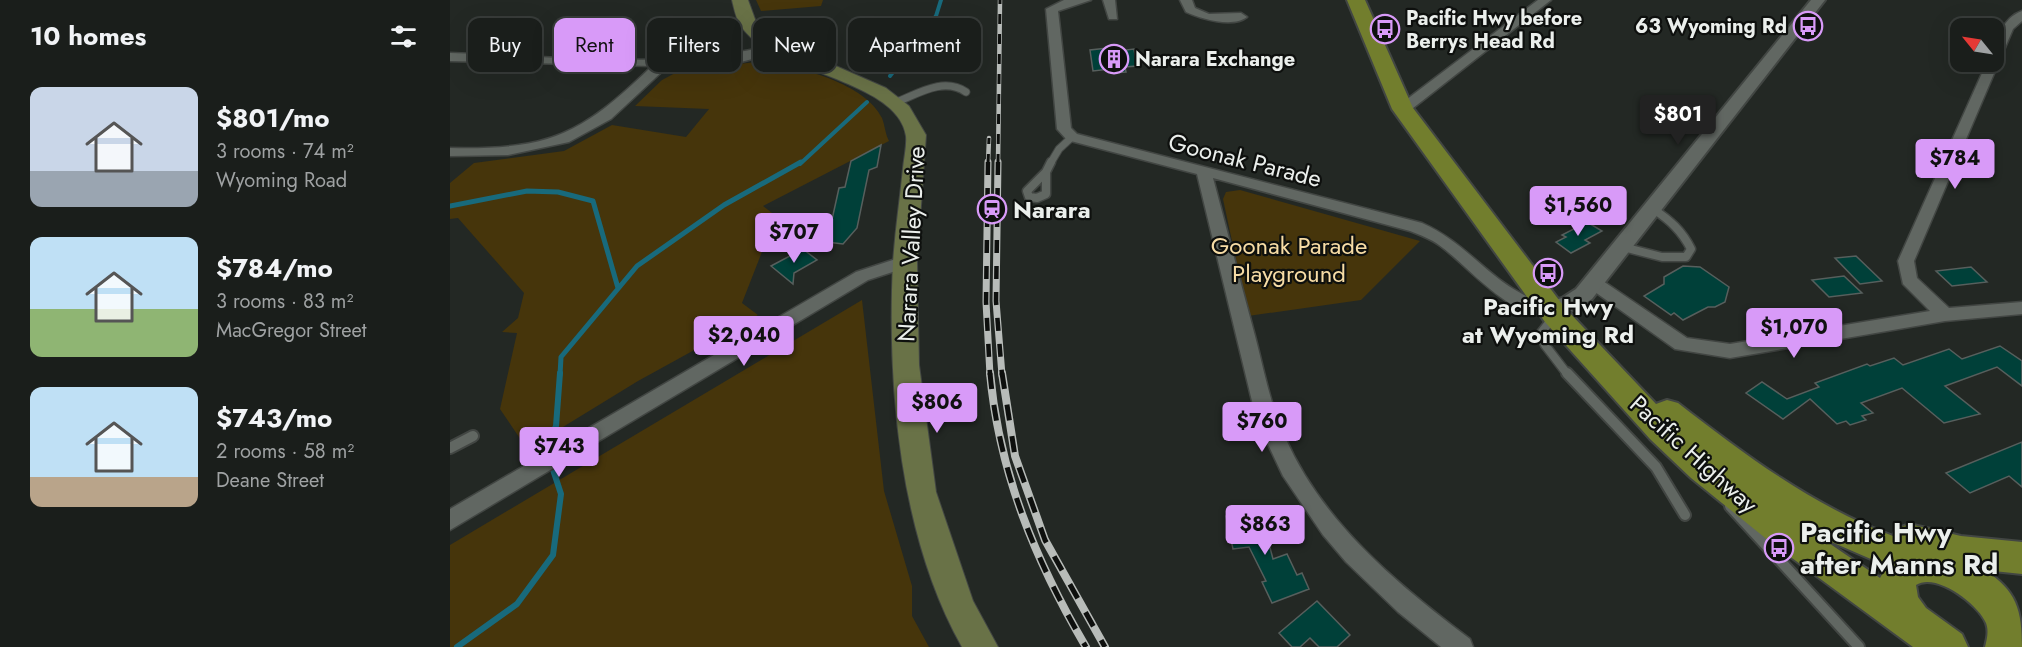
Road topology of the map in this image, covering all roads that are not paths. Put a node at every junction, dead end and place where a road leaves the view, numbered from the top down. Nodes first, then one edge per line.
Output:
1 (740, 0) edge
2 (1085, 0) edge
3 (1109, 0) edge
4 (1186, 0) edge
5 (1356, 0) edge
6 (1545, 0) edge
7 (1818, 0) edge
8 (2022, 14) edge
9 (1113, 17) dead end
10 (1241, 17) dead end
11 (753, 29) edge
12 (2004, 37) edge
13 (450, 57) edge
14 (647, 63) edge
15 (653, 72) edge
16 (836, 72) edge
17 (1988, 72) edge
18 (966, 92) dead end
19 (897, 102) junction
20 (1404, 109) junction
21 (1072, 137) junction
22 (450, 152) edge
23 (1046, 172) dead end
24 (1204, 174) junction
25 (1653, 209) junction
26 (1623, 247) junction
27 (905, 262) junction
28 (1594, 283) junction
29 (2022, 308) edge
30 (1945, 315) junction
31 (1559, 319) junction
32 (473, 436) dead end
33 (450, 448) edge
34 (1684, 451) junction
35 (1727, 458) junction
36 (1685, 515) dead end
37 (450, 520) edge
38 (2022, 558) edge
39 (1945, 568) junction
40 (2022, 577) edge
41 (1930, 637) edge
42 (2011, 638) edge
43 (981, 647) edge
44 (1461, 647) edge
45 (1858, 647) edge

1 - 11 main road, Narara Valley Drive
2 - 21 street
3 - 9 street
4 - 10 street
5 - 20 main road, Pacific Highway
6 - 20 street
7 - 25 street
8 - 12 street
13 - 14 street
15 - 22 street
16 - 19 main road, Narara Valley Drive
17 - 30 street
18 - 19 lane
19 - 27 main road, Narara Valley Drive
20 - 31 main road, Pacific Highway
21 - 23 lane
21 - 24 street, Goonak Parade
24 - 31 street, Goonak Parade
24 - 44 street
25 - 26 street
25 - 26 lane
26 - 28 street
27 - 37 street
27 - 43 main road, Narara Valley Drive
28 - 30 street
28 - 31 street
29 - 30 street
31 - 34 main road, Pacific Highway
31 - 35 main road, Pacific Highway
31 - 36 lane, Pacific Highway
32 - 33 lane
34 - 41 main road, Pacific Highway
34 - 45 lane
35 - 38 main road
35 - 39 main road, Pacific Highway
39 - 40 main road, Pacific Highway
39 - 41 main road
39 - 42 main road

